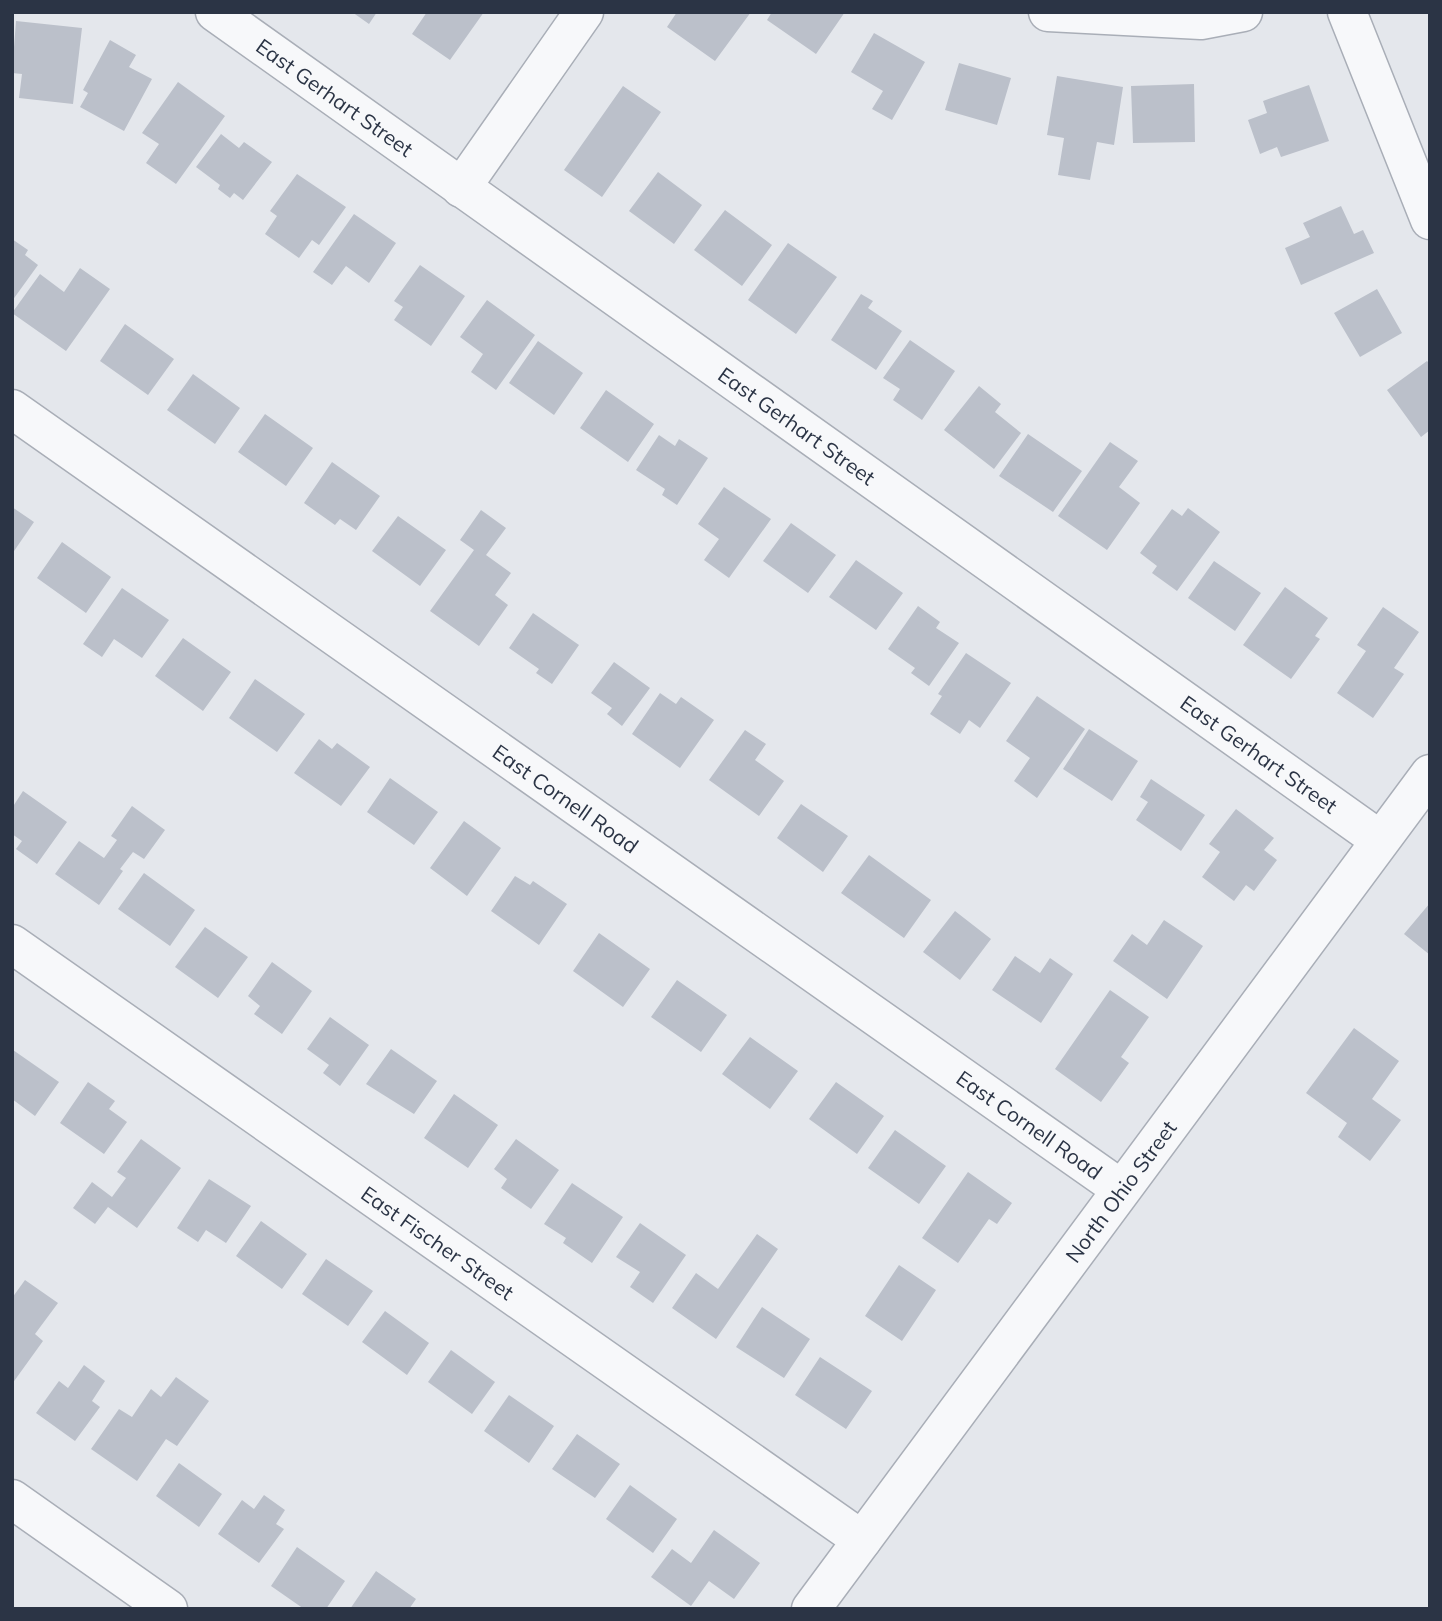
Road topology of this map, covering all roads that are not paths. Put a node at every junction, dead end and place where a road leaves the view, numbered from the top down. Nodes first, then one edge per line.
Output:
1 (215, 12) edge
2 (584, 12) edge
3 (1048, 12) edge
4 (1244, 12) edge
5 (1347, 12) edge
6 (461, 188) junction
7 (1430, 220) edge
8 (12, 409) edge
9 (1430, 774) edge
10 (1380, 840) junction
11 (12, 944) edge
12 (1121, 1189) junction
13 (12, 1499) edge
14 (862, 1540) junction
15 (168, 1609) edge
16 (811, 1609) edge

1 - 6 street, East Gerhart Street
2 - 6 street
3 - 4 street
5 - 7 street
6 - 10 street, East Gerhart Street
8 - 12 street, East Cornell Road
9 - 10 street, North Ohio Street
10 - 12 street, North Ohio Street
11 - 14 street, East Fischer Street
12 - 14 street, North Ohio Street
13 - 15 street
14 - 16 street, North Ohio Street

